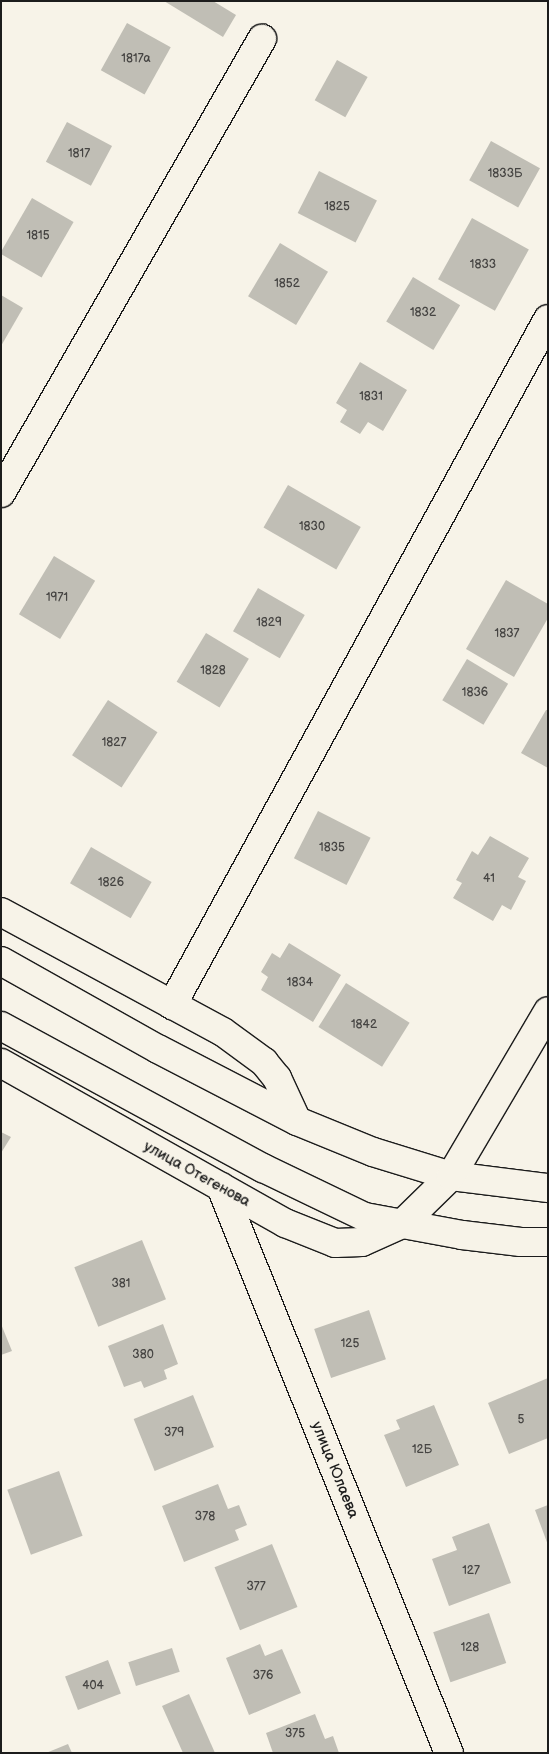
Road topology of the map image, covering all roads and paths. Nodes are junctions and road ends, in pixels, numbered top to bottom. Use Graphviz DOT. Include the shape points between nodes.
graph roads {
  1 [pos="262,39"];
  2 [pos="548,319"];
  3 [pos="1,493"];
  4 [pos="1,912"];
  5 [pos="1,961"];
  6 [pos="172,1004"];
  7 [pos="548,1011"];
  8 [pos="1,1026"];
  9 [pos="1,1063"];
  10 [pos="297,1121"];
  11 [pos="451,1176"];
  12 [pos="221,1187"];
  13 [pos="548,1188"];
  14 [pos="402,1224"];
  15 [pos="548,1242"];
  16 [pos="449,1753"];
  1 -- 3 [label="street"];
  2 -- 6 [label="street"];
  4 -- 6 [label="street"];
  5 -- 10 [label="street" via="158,1049"];
  6 -- 10 [label="street" via="223,1032 264,1062 277,1078"];
  7 -- 11 [label="street"];
  8 -- 14 [label="street" via="263,1168 365,1217"];
  9 -- 12 [label="street, улица Отегенова"];
  10 -- 11 [label="street" via="374,1152"];
  11 -- 13 [label="street"];
  11 -- 14 [label="street"];
  12 -- 14 [label="street, улица Отегенова" via="284,1223 335,1243 362,1242"];
  12 -- 16 [label="street, улица Юлаева"];
  14 -- 15 [label="street" via="462,1235"];
}
